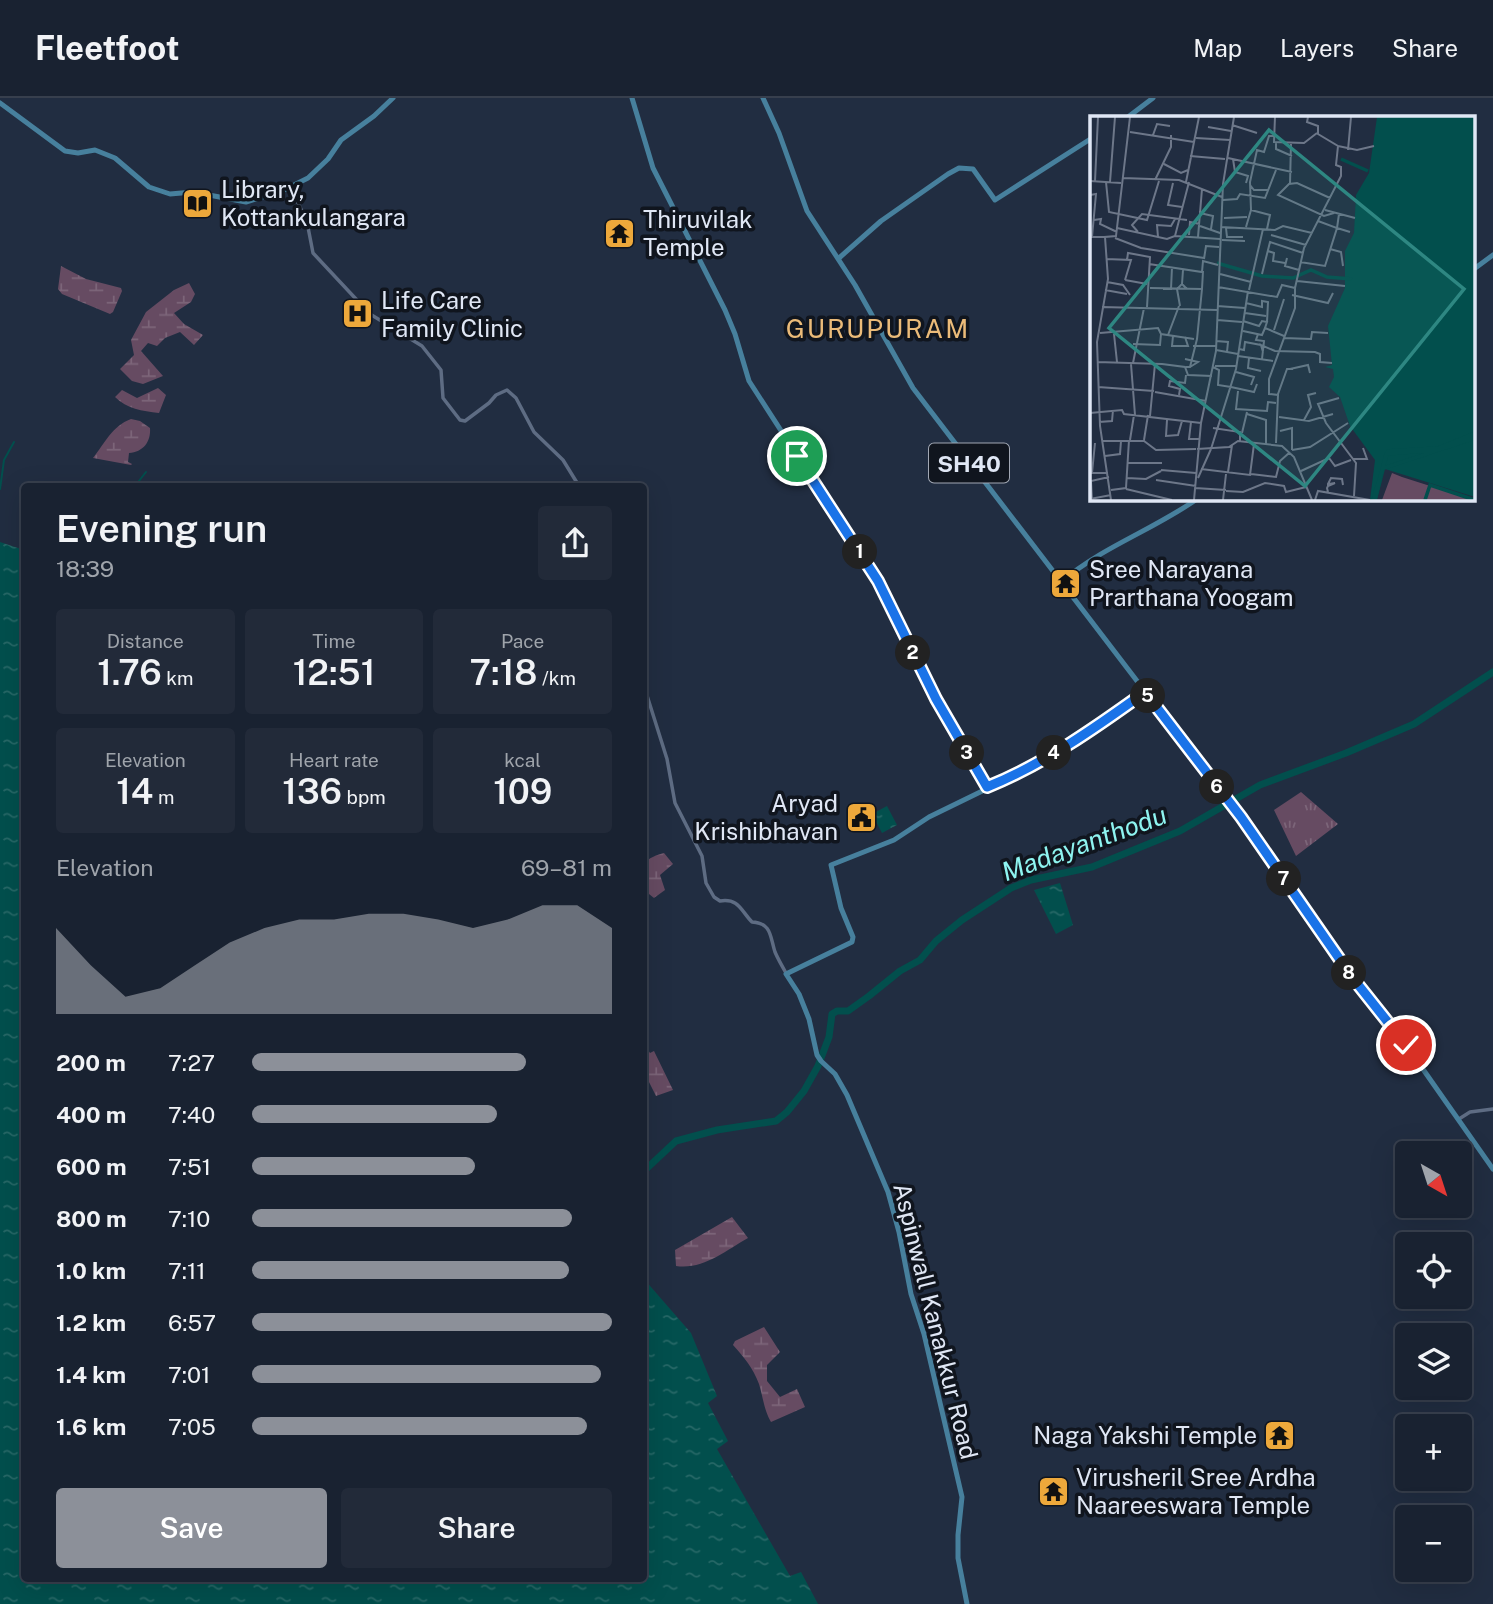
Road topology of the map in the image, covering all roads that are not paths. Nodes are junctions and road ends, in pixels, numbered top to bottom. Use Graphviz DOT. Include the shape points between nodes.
graph roads {
  1 [pos="393,98"];
  2 [pos="632,98"];
  3 [pos="763,98"];
  4 [pos="1153,98"];
  5 [pos="0,103"];
  6 [pos="1129,116"];
  7 [pos="1090,139"];
  8 [pos="291,188"];
  9 [pos="1493,255"];
  10 [pos="839,258"];
  11 [pos="1476,268"];
  12 [pos="577,483"];
  13 [pos="1196,500"];
  14 [pos="1061,582"];
  15 [pos="1145,692"];
  16 [pos="647,696"];
  17 [pos="987,787"];
  18 [pos="786,974"];
  19 [pos="1493,1109"];
  20 [pos="1458,1119"];
  21 [pos="1493,1169"];
  22 [pos="967,1604"];
  1 -- 8 [label="main road" via="341,140 316,172"];
  2 -- 17 [label="main road" via="653,168 736,334 749,381 878,581 936,699"];
  3 -- 10 [label="main road, SH40" via="807,211"];
  4 -- 6 [label="main road"];
  5 -- 8 [label="main road" via="65,150 95,150 115,158 149,187 163,192 193,192 246,202"];
  7 -- 10 [label="main road" via="995,200 973,169 948,174 881,220"];
  8 -- 12 [label="street" via="307,222 313,253 370,314 420,344 441,370 443,398 460,420 466,421 501,392 511,392 534,432 563,460"];
  9 -- 11 [label="main road"];
  10 -- 14 [label="main road, SH40" via="913,388"];
  13 -- 14 [label="main road" via="1084,563"];
  14 -- 15 [label="main road, SH40"];
  15 -- 17 [label="main road" via="1046,757"];
  15 -- 20 [label="main road, SH40" via="1241,817"];
  16 -- 18 [label="street" via="675,803 702,856 710,891 720,901 740,904 752,922 769,929"];
  17 -- 18 [label="main road" via="894,840 831,865 852,942"];
  18 -- 22 [label="main road, Aspinwall Kanakkur Road" via="799,994 817,1055 835,1074 851,1103 897,1223 962,1497 958,1558"];
  19 -- 20 [label="street"];
  20 -- 21 [label="main road, SH40"];
}
